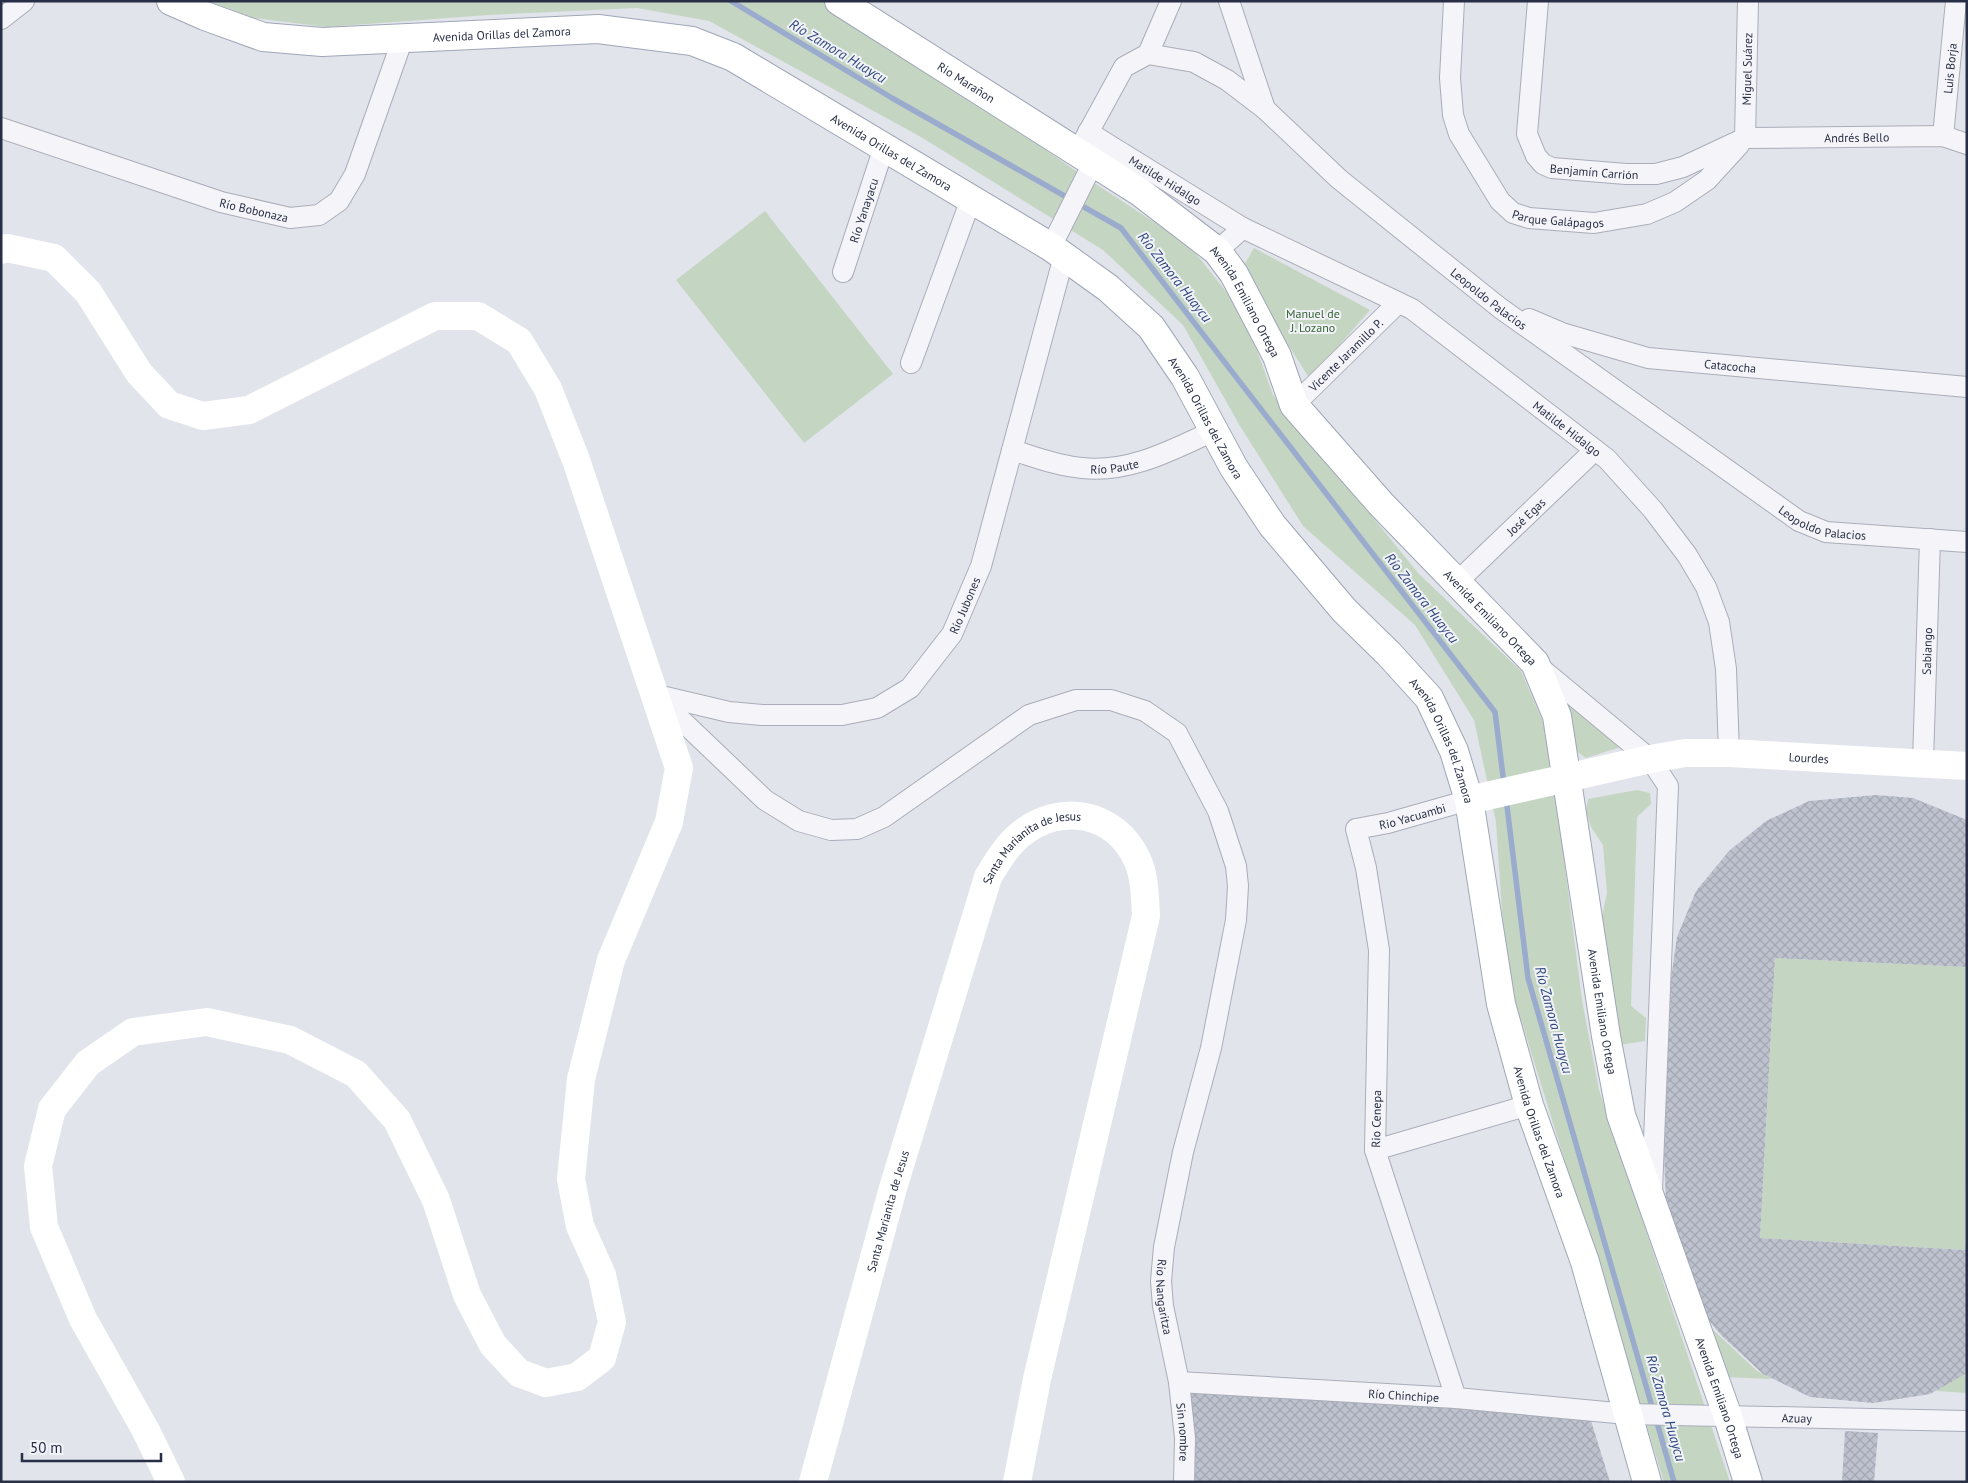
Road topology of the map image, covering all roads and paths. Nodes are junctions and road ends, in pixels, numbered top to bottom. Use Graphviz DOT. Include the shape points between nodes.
graph roads {
  1 [pos="24,1"];
  2 [pos="171,1"];
  3 [pos="839,1"];
  4 [pos="1171,1"];
  5 [pos="1229,1"];
  6 [pos="1454,1"];
  7 [pos="1538,1"];
  8 [pos="1748,1"];
  9 [pos="1956,1"];
  10 [pos="1,19"];
  11 [pos="403,38"];
  12 [pos="1148,54"];
  13 [pos="1265,109"];
  14 [pos="1,128"];
  15 [pos="1943,136"];
  16 [pos="1745,138"];
  17 [pos="1967,144"];
  18 [pos="884,147"];
  19 [pos="1086,149"];
  20 [pos="971,199"];
  21 [pos="1243,228"];
  22 [pos="1,250"];
  23 [pos="1217,251"];
  24 [pos="1058,252"];
  25 [pos="843,272"];
  26 [pos="1398,303"];
  27 [pos="1500,308"];
  28 [pos="911,362"];
  29 [pos="1967,387"];
  30 [pos="1294,405"];
  31 [pos="1213,431"];
  32 [pos="1012,450"];
  33 [pos="1595,450"];
  34 [pos="1930,539"];
  35 [pos="1967,542"];
  36 [pos="1456,582"];
  37 [pos="1535,663"];
  38 [pos="655,694"];
  39 [pos="1729,753"];
  40 [pos="1650,759"];
  41 [pos="1923,762"];
  42 [pos="1967,766"];
  43 [pos="1557,781"];
  44 [pos="1477,799"];
  45 [pos="1356,829"];
  46 [pos="1530,1105"];
  47 [pos="1375,1150"];
  48 [pos="1652,1200"];
  49 [pos="1179,1382"];
  50 [pos="1456,1398"];
  51 [pos="1637,1414"];
  52 [pos="1722,1417"];
  53 [pos="1967,1421"];
  54 [pos="171,1482"];
  55 [pos="813,1482"];
  56 [pos="1017,1482"];
  57 [pos="1184,1482"];
  58 [pos="1647,1482"];
  59 [pos="1748,1482"];
  1 -- 10 [label="street"];
  2 -- 11 [label="main road, Avenida Orillas del Zamora" via="263,36 322,42"];
  3 -- 19 [label="main road, Rio Marañon"];
  4 -- 12 [label="street"];
  5 -- 13 [label="street"];
  6 -- 16 [label="street, Parque Galápagos" via="1450,78 1453,115 1459,134 1500,201 1513,212 1529,218 1594,222 1647,214 1675,202 1707,180"];
  7 -- 16 [label="street, Benjamín Carrión" via="1527,134 1543,164 1552,168 1656,174 1683,167"];
  8 -- 16 [label="street, Miguel Suárez"];
  9 -- 15 [label="street, Luis Borja"];
  11 -- 14 [label="street, Río Bobonaza" via="354,174 339,201 319,216 290,218 222,202"];
  11 -- 18 [label="main road, Avenida Orillas del Zamora" via="598,28 692,41 733,57"];
  12 -- 13 [label="street, Leopoldo Palacios" via="1194,62 1211,69"];
  12 -- 19 [label="street" via="1124,67"];
  13 -- 27 [label="street, Leopoldo Palacios" via="1340,179"];
  15 -- 16 [label="street, Andrés Bello"];
  15 -- 17 [label="street, Andrés Bello"];
  18 -- 20 [label="main road, Avenida Orillas del Zamora"];
  18 -- 25 [label="street, Río Yanayacu"];
  19 -- 21 [label="street, Matilde Hidalgo"];
  19 -- 23 [label="main road, Avenida Emiliano Ortega"];
  19 -- 24 [label="street, Río Jubones"];
  20 -- 24 [label="main road, Avenida Orillas del Zamora"];
  20 -- 28 [label="street"];
  21 -- 23 [label="street"];
  21 -- 26 [label="street, Matilde Hidalgo"];
  22 -- 38 [label="main road" via="7,248 54,258 88,292 139,373 169,404 204,416 249,410 436,316 478,316 518,341 548,389 576,460"];
  23 -- 30 [label="main road, Avenida Emiliano Ortega" via="1234,274 1277,356"];
  24 -- 31 [label="main road, Avenida Orillas del Zamora" via="1108,288 1151,328 1185,377"];
  24 -- 32 [label="street, Río Jubones"];
  26 -- 30 [label="street, Vicente Jaramillo P."];
  26 -- 33 [label="street, Matilde Hidalgo" via="1412,309"];
  27 -- 29 [label="street, Catacocha" via="1562,332 1648,358"];
  27 -- 34 [label="street, Leopoldo Palacios" via="1799,521 1826,532"];
  30 -- 36 [label="main road, Avenida Emiliano Ortega" via="1381,504"];
  31 -- 32 [label="street, Río Paute" via="1156,457 1113,468 1083,468"];
  31 -- 44 [label="main road, Avenida Orillas del Zamora" via="1272,525 1344,610 1429,698"];
  32 -- 38 [label="street, Río Jubones" via="981,566 966,604 952,634 910,688 877,708 833,715 728,712"];
  33 -- 36 [label="street, José Egas"];
  33 -- 39 [label="street, Matilde Hidalgo" via="1653,510 1706,587 1719,622 1726,670"];
  34 -- 35 [label="street, Leopoldo Palacios"];
  34 -- 41 [label="street, Sabiango"];
  36 -- 37 [label="main road, Avenida Emiliano Ortega"];
  37 -- 40 [label="street, Avenida Emiliano Ortega"];
  37 -- 43 [label="main road, Avenida Emiliano Ortega" via="1557,716"];
  38 -- 49 [label="street, Rio Nangaritza" via="765,800 800,821 831,830 858,829 884,817 1029,715 1076,700 1112,700 1145,711 1177,733 1218,811 1236,866 1238,886 1236,920 1211,1048 1182,1152 1164,1246 1163,1306"];
  38 -- 54 [label="main road" via="679,768 669,822 611,960 581,1079 571,1179 580,1226 602,1275 612,1322 602,1358 578,1377 546,1383 519,1373 493,1345 467,1295 436,1200 396,1120 356,1074 290,1040 207,1022 133,1032 88,1063 52,1109 38,1166 44,1227 83,1319 146,1429"];
  39 -- 40 [label="main road, Lourdes" via="1685,753"];
  39 -- 41 [label="main road, Lourdes"];
  40 -- 43 [label="main road, Lourdes"];
  40 -- 48 [label="street, Avenida Emiliano Ortega" via="1668,786"];
  41 -- 42 [label="main road, Lourdes"];
  43 -- 44 [label="main road, Lourdes"];
  43 -- 48 [label="main road, Avenida Emiliano Ortega" via="1583,892 1621,1115"];
  44 -- 45 [label="street, Rio Yacuambi"];
  44 -- 46 [label="main road, Avenida Orillas del Zamora" via="1502,1004"];
  45 -- 47 [label="street, Rio Cenepa" via="1366,868 1379,950"];
  46 -- 47 [label="street"];
  46 -- 51 [label="main road, Avenida Orillas del Zamora"];
  47 -- 50 [label="street, Rio Cenepa"];
  48 -- 52 [label="main road, Avenida Emiliano Ortega"];
  49 -- 50 [label="street, Río Chinchipe"];
  49 -- 57 [label="street, Sin nombre" via="1185,1438"];
  50 -- 51 [label="street, Río Chinchipe"];
  51 -- 52 [label="street, Azuay"];
  51 -- 58 [label="main road, Avenida Orillas del Zamora"];
  52 -- 53 [label="street, Azuay"];
  52 -- 59 [label="main road, Avenida Emiliano Ortega"];
  55 -- 56 [label="main road, Santa Marianita de Jesus" via="893,1188 988,877 1020,834 1043,820 1068,814 1097,820 1118,833 1137,859 1144,887 1146,916 1037,1379"];
}
